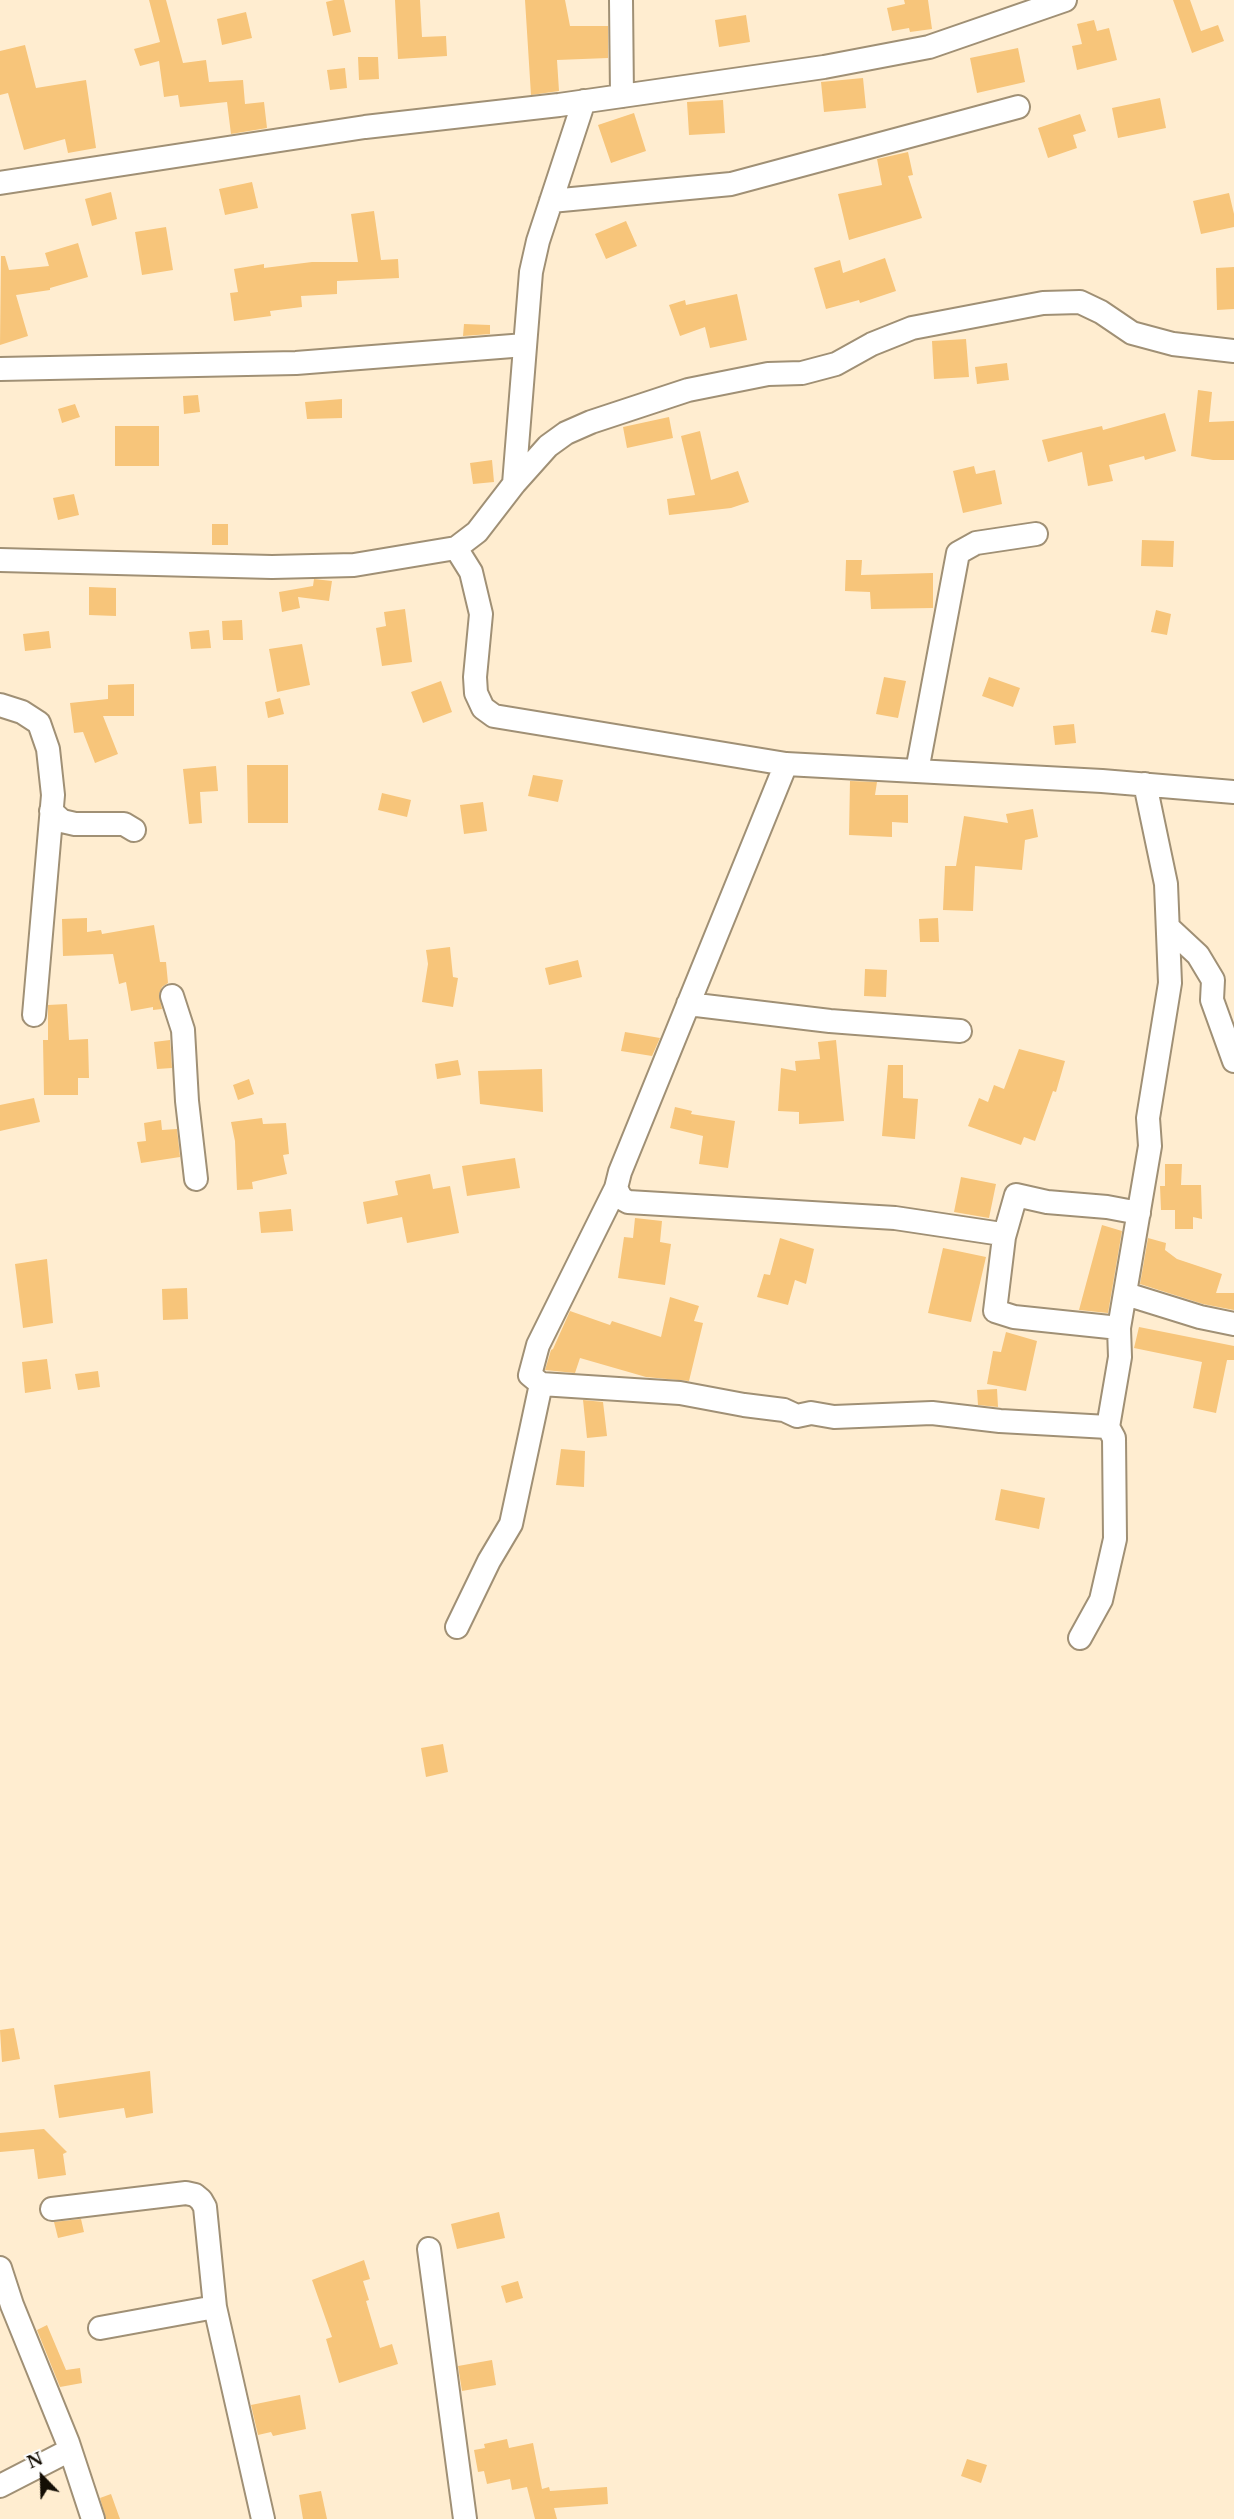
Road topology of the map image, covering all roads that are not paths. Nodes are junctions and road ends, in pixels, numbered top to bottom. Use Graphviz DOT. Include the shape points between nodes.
graph roads {
  1 [pos="621,0"];
  2 [pos="1065,0"];
  3 [pos="622,96"];
  4 [pos="584,101"];
  5 [pos="1018,107"];
  6 [pos="0,183"];
  7 [pos="551,201"];
  8 [pos="525,345"];
  9 [pos="1234,351"];
  10 [pos="0,369"];
  11 [pos="514,484"];
  12 [pos="1036,534"];
  13 [pos="456,548"];
  14 [pos="0,560"];
  15 [pos="0,705"];
  16 [pos="786,764"];
  17 [pos="917,771"];
  18 [pos="1145,784"];
  19 [pos="1234,792"];
  20 [pos="51,811"];
  21 [pos="134,830"];
  22 [pos="1169,928"];
  23 [pos="172,996"];
  24 [pos="688,1004"];
  25 [pos="34,1015"];
  26 [pos="960,1031"];
  27 [pos="1234,1061"];
  28 [pos="196,1179"];
  29 [pos="616,1188"];
  30 [pos="1139,1213"];
  31 [pos="1004,1237"];
  32 [pos="1126,1294"];
  33 [pos="1234,1324"];
  34 [pos="1119,1328"];
  35 [pos="542,1384"];
  36 [pos="1108,1427"];
  37 [pos="457,1627"];
  38 [pos="1080,1638"];
  39 [pos="52,2209"];
  40 [pos="429,2249"];
  41 [pos="0,2268"];
  42 [pos="215,2307"];
  43 [pos="100,2328"];
  44 [pos="70,2450"];
  45 [pos="0,2486"];
  46 [pos="93,2519"];
  47 [pos="263,2519"];
  48 [pos="465,2519"];
  1 -- 3 [label="street"];
  2 -- 3 [label="street" via="929,47 824,67"];
  3 -- 4 [label="street"];
  4 -- 6 [label="street" via="365,127"];
  4 -- 7 [label="street"];
  5 -- 7 [label="street" via="731,184"];
  7 -- 8 [label="street" via="531,272"];
  8 -- 10 [label="street" via="296,363"];
  8 -- 11 [label="street"];
  9 -- 11 [label="street" via="1173,344 1132,333 1080,302 1043,303 912,328 836,364 802,374 768,374 688,390 591,422 548,446"];
  11 -- 13 [label="street" via="477,532"];
  12 -- 17 [label="street" via="976,543 958,553"];
  13 -- 14 [label="street" via="354,566"];
  13 -- 16 [label="street" via="471,572 481,614 476,693 483,708 494,716"];
  15 -- 20 [label="street" via="39,723 48,749"];
  16 -- 17 [label="street"];
  16 -- 24 [label="street"];
  17 -- 18 [label="street"];
  18 -- 19 [label="street"];
  18 -- 22 [label="street" via="1166,884"];
  20 -- 21 [label="street" via="62,821 75,824 124,824"];
  20 -- 25 [label="street"];
  22 -- 27 [label="street" via="1198,955 1213,980 1212,1000"];
  22 -- 30 [label="street" via="1170,983 1150,1108 1150,1146"];
  23 -- 28 [label="street" via="183,1030"];
  24 -- 26 [label="street"];
  24 -- 29 [label="street"];
  29 -- 31 [label="street" via="628,1202 895,1218"];
  29 -- 35 [label="street" via="538,1345 530,1375"];
  30 -- 31 [label="street" via="1016,1195"];
  30 -- 32 [label="street"];
  31 -- 34 [label="street" via="995,1311 1014,1317"];
  32 -- 33 [label="street"];
  32 -- 34 [label="street"];
  34 -- 36 [label="street" via="1120,1357"];
  35 -- 36 [label="street" via="680,1393 784,1410 797,1416 932,1413"];
  35 -- 37 [label="street" via="511,1524"];
  36 -- 38 [label="street" via="1114,1438 1115,1539 1101,1599"];
  39 -- 42 [label="street" via="195,2195 205,2207"];
  40 -- 48 [label="street"];
  41 -- 44 [label="street"];
  42 -- 43 [label="street"];
  42 -- 47 [label="street"];
  44 -- 45 [label="street"];
  44 -- 46 [label="street"];
}
